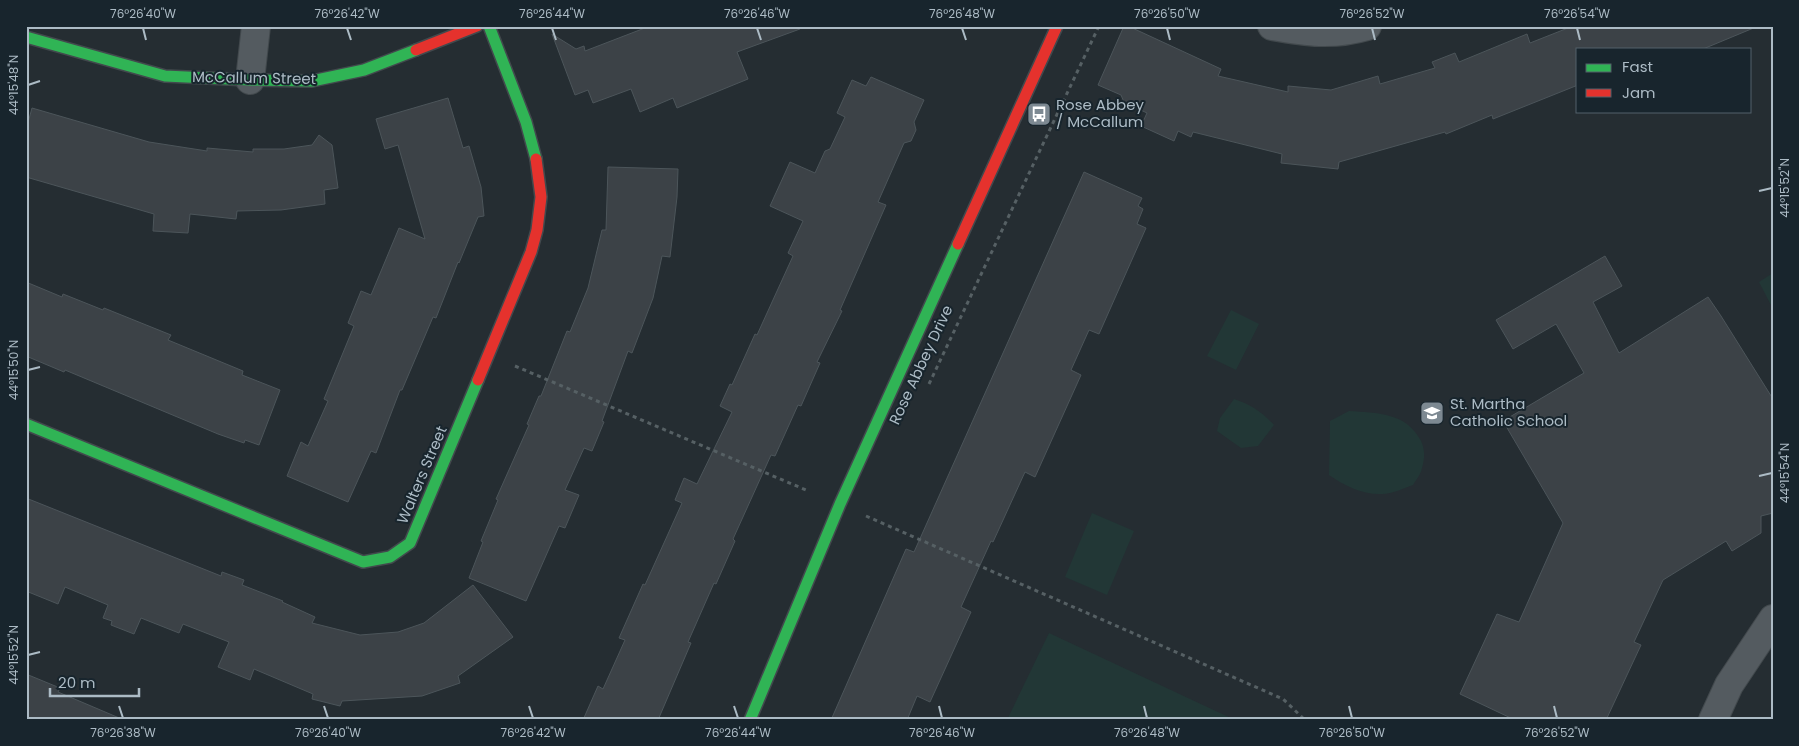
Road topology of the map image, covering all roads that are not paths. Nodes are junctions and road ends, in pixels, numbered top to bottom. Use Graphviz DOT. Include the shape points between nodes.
graph roads {
  1 [pos="256,26"];
  2 [pos="477,26"];
  3 [pos="489,26"];
  4 [pos="1057,26"];
  5 [pos="1272,26"];
  6 [pos="1367,26"];
  7 [pos="26,38"];
  8 [pos="250,80"];
  9 [pos="26,424"];
  10 [pos="1773,619"];
  11 [pos="750,720"];
  12 [pos="1713,720"];
  1 -- 8 [label="street"];
  2 -- 8 [label="street, McCallum Street" via="364,70 312,80"];
  3 -- 9 [label="street, Walters Street" via="532,136 538,166 539,222 531,252 410,542 390,557 363,562"];
  4 -- 11 [label="street, Rose Abbey Drive" via="840,504"];
  5 -- 6 [label="street" via="1310,33 1350,31"];
  7 -- 8 [label="street, McCallum Street" via="164,76"];
  10 -- 12 [label="street" via="1729,685"];
}
